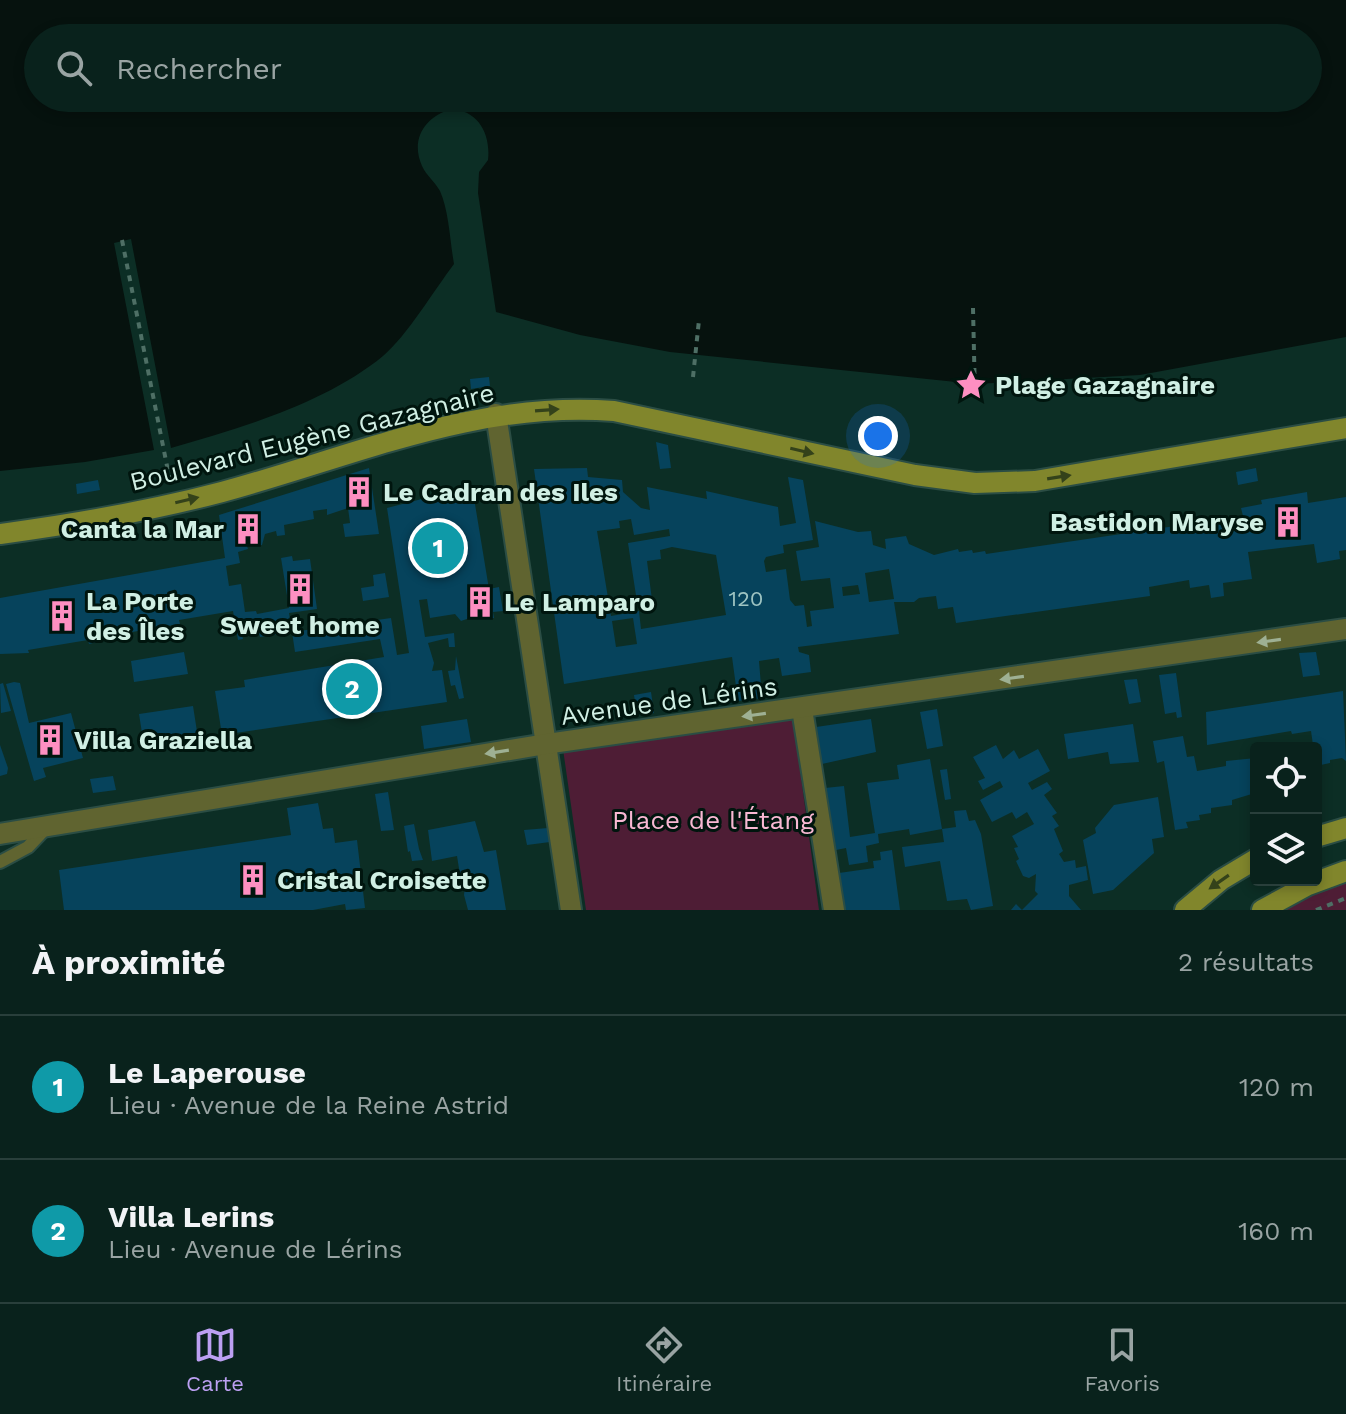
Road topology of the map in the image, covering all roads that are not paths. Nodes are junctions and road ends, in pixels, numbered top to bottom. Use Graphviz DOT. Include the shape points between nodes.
graph roads {
  1 [pos="496,414"];
  2 [pos="1346,428"];
  3 [pos="0,534"];
  4 [pos="1346,629"];
  5 [pos="802,709"];
  6 [pos="546,744"];
  7 [pos="49,825"];
  8 [pos="1346,828"];
  9 [pos="0,834"];
  10 [pos="1322,835"];
  11 [pos="0,862"];
  12 [pos="1250,863"];
  13 [pos="1346,871"];
  14 [pos="571,910"];
  15 [pos="834,910"];
  16 [pos="1185,910"];
  17 [pos="1262,910"];
  1 -- 2 [label="street, Boulevard Eugène Gazagnaire, one-way" via="614,411 975,483 1035,481"];
  3 -- 1 [label="street, Boulevard Eugène Gazagnaire, one-way" via="210,495"];
  1 -- 6 [label="street"];
  4 -- 5 [label="street, Avenue de Lérins, one-way"];
  5 -- 6 [label="street, Avenue de Lérins, one-way"];
  5 -- 15 [label="street"];
  6 -- 7 [label="street, Avenue de Lérins, one-way"];
  6 -- 14 [label="street"];
  7 -- 9 [label="street, Avenue de Lérins"];
  7 -- 11 [label="lane" via="28,847"];
  8 -- 10 [label="street"];
  12 -- 16 [label="street, one-way"];
  13 -- 17 [label="street"];
}
